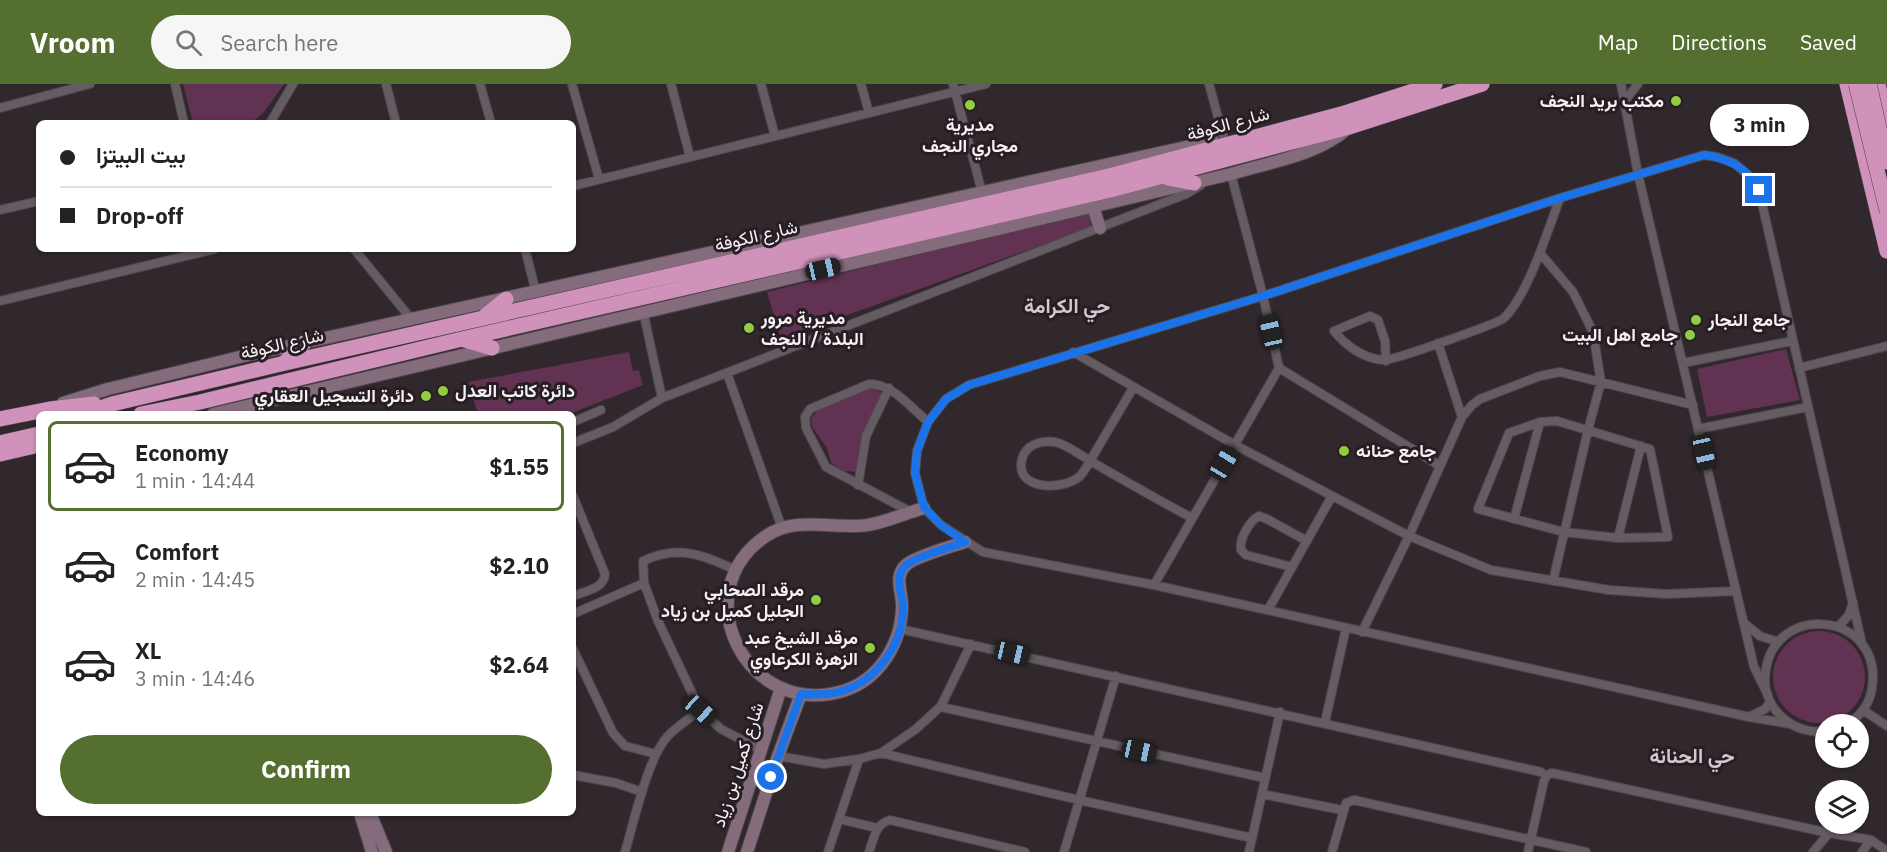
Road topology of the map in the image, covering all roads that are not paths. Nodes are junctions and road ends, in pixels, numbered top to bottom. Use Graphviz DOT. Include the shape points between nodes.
graph roads {
  1 [pos="90,84"];
  2 [pos="175,84"];
  3 [pos="293,84"];
  4 [pos="386,84"];
  5 [pos="480,84"];
  6 [pos="572,84"];
  7 [pos="671,84"];
  8 [pos="761,84"];
  9 [pos="861,84"];
  10 [pos="986,84"];
  11 [pos="1209,84"];
  12 [pos="1435,84"];
  13 [pos="1482,84"];
  14 [pos="1621,84"];
  15 [pos="1638,84"];
  16 [pos="1847,84"];
  17 [pos="1856,84"];
  18 [pos="1869,84"];
  19 [pos="1879,84"];
  20 [pos="1887,87"];
  21 [pos="954,88"];
  22 [pos="1624,102"];
  23 [pos="0,108"];
  24 [pos="869,113"];
  25 [pos="1886,117"];
  26 [pos="1855,118"];
  27 [pos="183,120"];
  28 [pos="272,120"];
  29 [pos="395,120"];
  30 [pos="490,120"];
  31 [pos="1347,120"];
  32 [pos="775,136"];
  33 [pos="1224,139"];
  34 [pos="690,157"];
  35 [pos="1887,162"];
  36 [pos="1086,169"];
  37 [pos="1231,174"];
  38 [pos="1638,174"];
  39 [pos="1109,176"];
  40 [pos="1162,177"];
  41 [pos="599,179"];
  42 [pos="1201,181"];
  43 [pos="576,185"];
  44 [pos="982,192"];
  45 [pos="1560,198"];
  46 [pos="36,202"];
  47 [pos="1093,207"];
  48 [pos="0,210"];
  49 [pos="1887,211"];
  50 [pos="882,228"];
  51 [pos="1100,228"];
  52 [pos="1887,251"];
  53 [pos="203,252"];
  54 [pos="356,252"];
  55 [pos="526,252"];
  56 [pos="1540,253"];
  57 [pos="868,259"];
  58 [pos="536,292"];
  59 [pos="1263,296"];
  60 [pos="506,299"];
  61 [pos="0,301"];
  62 [pos="643,311"];
  63 [pos="483,319"];
  64 [pos="412,320"];
  65 [pos="462,339"];
  66 [pos="1792,341"];
  67 [pos="304,343"];
  68 [pos="1438,343"];
  69 [pos="1887,346"];
  70 [pos="492,348"];
  71 [pos="1073,352"];
  72 [pos="1386,361"];
  73 [pos="285,363"];
  74 [pos="1683,363"];
  75 [pos="1280,368"];
  76 [pos="1799,368"];
  77 [pos="727,374"];
  78 [pos="1601,382"];
  79 [pos="889,388"];
  80 [pos="1133,388"];
  81 [pos="662,398"];
  82 [pos="112,404"];
  83 [pos="1693,405"];
  84 [pos="1808,407"];
  85 [pos="50,409"];
  86 [pos="601,410"];
  87 [pos="40,411"];
  88 [pos="91,411"];
  89 [pos="156,411"];
  90 [pos="227,411"];
  91 [pos="36,412"];
  92 [pos="1462,417"];
  93 [pos="0,419"];
  94 [pos="576,421"];
  95 [pos="928,422"];
  96 [pos="1540,422"];
  97 [pos="36,426"];
  98 [pos="1698,429"];
  99 [pos="1588,430"];
  100 [pos="0,433"];
  101 [pos="36,435"];
  102 [pos="576,442"];
  103 [pos="1235,445"];
  104 [pos="36,446"];
  105 [pos="1641,447"];
  106 [pos="1,452"];
  107 [pos="1090,461"];
  108 [pos="1440,466"];
  109 [pos="858,485"];
  110 [pos="1332,496"];
  111 [pos="576,502"];
  112 [pos="924,507"];
  113 [pos="911,512"];
  114 [pos="1192,518"];
  115 [pos="1514,519"];
  116 [pos="782,528"];
  117 [pos="1564,532"];
  118 [pos="1409,536"];
  119 [pos="1618,538"];
  120 [pos="1307,541"];
  121 [pos="965,542"];
  122 [pos="1292,567"];
  123 [pos="736,570"];
  124 [pos="1553,581"];
  125 [pos="644,583"];
  126 [pos="1154,585"];
  127 [pos="1736,591"];
  128 [pos="576,595"];
  129 [pos="1853,602"];
  130 [pos="1268,610"];
  131 [pos="576,613"];
  132 [pos="1744,623"];
  133 [pos="1839,627"];
  134 [pos="1346,628"];
  135 [pos="900,629"];
  136 [pos="1362,632"];
  137 [pos="1778,642"];
  138 [pos="971,644"];
  139 [pos="1862,644"];
  140 [pos="576,655"];
  141 [pos="1116,676"];
  142 [pos="781,688"];
  143 [pos="801,694"];
  144 [pos="1769,699"];
  145 [pos="941,706"];
  146 [pos="700,710"];
  147 [pos="1863,710"];
  148 [pos="1280,712"];
  149 [pos="1858,714"];
  150 [pos="1749,717"];
  151 [pos="1325,722"];
  152 [pos="1790,724"];
  153 [pos="1887,726"];
  154 [pos="1815,730"];
  155 [pos="1097,742"];
  156 [pos="760,750"];
  157 [pos="881,753"];
  158 [pos="656,754"];
  159 [pos="778,756"];
  160 [pos="859,759"];
  161 [pos="1541,772"];
  162 [pos="576,776"];
  163 [pos="1265,778"];
  164 [pos="642,792"];
  165 [pos="1262,794"];
  166 [pos="1079,800"];
  167 [pos="1342,810"];
  168 [pos="361,816"];
  169 [pos="371,816"];
  170 [pos="839,819"];
  171 [pos="878,828"];
  172 [pos="1815,830"];
  173 [pos="734,833"];
  174 [pos="1828,834"];
  175 [pos="1835,834"];
  176 [pos="1252,838"];
  177 [pos="1531,840"];
  178 [pos="1871,840"];
  179 [pos="749,846"];
  180 [pos="1887,851"];
  181 [pos="372,852"];
  182 [pos="386,852"];
  183 [pos="625,852"];
  184 [pos="728,852"];
  185 [pos="828,852"];
  186 [pos="869,852"];
  187 [pos="1026,852"];
  188 [pos="1064,852"];
  189 [pos="1249,852"];
  190 [pos="1332,852"];
  191 [pos="1528,852"];
  192 [pos="1586,852"];
  193 [pos="1813,852"];
  194 [pos="1862,852"];
  1 -- 23 [label="street"];
  2 -- 27 [label="street"];
  3 -- 28 [label="street"];
  4 -- 29 [label="street"];
  5 -- 30 [label="street"];
  6 -- 41 [label="street"];
  7 -- 34 [label="street"];
  8 -- 32 [label="street"];
  9 -- 24 [label="street"];
  10 -- 21 [label="street"];
  11 -- 33 [label="street"];
  12 -- 31 [label="highway, شارع الكوفة"];
  13 -- 31 [label="highway, شارع الكوفة"];
  14 -- 22 [label="street"];
  15 -- 22 [label="street"];
  16 -- 26 [label="highway"];
  17 -- 49 [label="highway, bridge"];
  18 -- 35 [label="highway, bridge"];
  19 -- 20 [label="highway"];
  19 -- 25 [label="highway"];
  21 -- 24 [label="street"];
  21 -- 44 [label="street"];
  22 -- 38 [label="street"];
  24 -- 32 [label="street"];
  25 -- 26 [label="highway" via="1875,102 1866,101 1856,110"];
  26 -- 52 [label="highway"];
  31 -- 33 [label="main road" via="1317,113"];
  31 -- 37 [label="main road" via="1332,140 1313,150"];
  31 -- 39 [label="highway, شارع الكوفة"];
  31 -- 40 [label="highway, شارع الكوفة"];
  32 -- 34 [label="street"];
  33 -- 36 [label="main road"];
  34 -- 41 [label="street"];
  36 -- 39 [label="highway"];
  36 -- 44 [label="main road"];
  37 -- 42 [label="main road"];
  37 -- 59 [label="street"];
  38 -- 45 [label="street"];
  38 -- 66 [label="street" via="1704,155 1734,163 1754,180"];
  38 -- 74 [label="street"];
  39 -- 50 [label="highway, شارع الكوفة"];
  40 -- 42 [label="highway"];
  40 -- 50 [label="highway, شارع الكوفة" via="1110,190"];
  41 -- 43 [label="street"];
  42 -- 47 [label="main road"];
  42 -- 51 [label="street" via="1185,194"];
  44 -- 50 [label="main road"];
  45 -- 56 [label="street"];
  45 -- 59 [label="street"];
  46 -- 48 [label="street"];
  47 -- 51 [label="main road"];
  47 -- 57 [label="main road"];
  50 -- 57 [label="highway"];
  50 -- 58 [label="main road"];
  50 -- 63 [label="highway, شارع الكوفة"];
  50 -- 65 [label="highway, شارع الكوفة"];
  51 -- 77 [label="street"];
  53 -- 61 [label="street"];
  54 -- 64 [label="street"];
  55 -- 58 [label="street"];
  56 -- 68 [label="street" via="1517,301 1503,319"];
  56 -- 78 [label="street" via="1574,292 1593,332"];
  57 -- 62 [label="main road"];
  58 -- 60 [label="main road"];
  59 -- 71 [label="street"];
  59 -- 75 [label="street"];
  60 -- 63 [label="highway"];
  60 -- 64 [label="main road"];
  62 -- 70 [label="main road"];
  62 -- 81 [label="street"];
  63 -- 73 [label="highway, شارع الكوفة"];
  64 -- 67 [label="main road"];
  65 -- 70 [label="highway"];
  65 -- 89 [label="highway, شارع الكوفة"];
  66 -- 74 [label="street"];
  66 -- 76 [label="street"];
  67 -- 73 [label="highway"];
  67 -- 85 [label="main road" via="102,391"];
  68 -- 72 [label="street"];
  68 -- 92 [label="street"];
  69 -- 76 [label="street"];
  70 -- 90 [label="main road"];
  71 -- 80 [label="street"];
  71 -- 95 [label="street" via="969,385 946,399"];
  72 -- 72 [label="street" via="1362,354 1334,331 1370,316 1378,320"];
  73 -- 82 [label="highway, شارع الكوفة"];
  74 -- 83 [label="street"];
  75 -- 103 [label="street"];
  75 -- 108 [label="street"];
  76 -- 84 [label="street"];
  77 -- 81 [label="street"];
  77 -- 116 [label="street"];
  78 -- 83 [label="street"];
  78 -- 92 [label="street" via="1567,373 1547,374 1484,396"];
  78 -- 99 [label="street"];
  79 -- 95 [label="street"];
  79 -- 109 [label="street" via="866,436"];
  79 -- 109 [label="street" via="869,384 810,409 805,417 806,428 826,467"];
  80 -- 103 [label="street"];
  80 -- 107 [label="street"];
  81 -- 102 [label="street" via="613,427"];
  82 -- 85 [label="highway"];
  82 -- 88 [label="highway, شارع الكوفة"];
  83 -- 98 [label="street"];
  84 -- 98 [label="street"];
  84 -- 129 [label="street"];
  85 -- 87 [label="highway"];
  86 -- 94 [label="street"];
  91 -- 93 [label="highway"];
  92 -- 108 [label="street"];
  95 -- 112 [label="street" via="917,451 915,473"];
  96 -- 99 [label="street" via="1557,421"];
  96 -- 115 [label="street"];
  96 -- 115 [label="street" via="1509,433 1478,509"];
  97 -- 100 [label="highway"];
  98 -- 127 [label="street"];
  99 -- 105 [label="street"];
  99 -- 117 [label="street"];
  101 -- 106 [label="highway"];
  103 -- 110 [label="street"];
  103 -- 114 [label="street"];
  104 -- 106 [label="highway"];
  105 -- 119 [label="street"];
  105 -- 119 [label="street" via="1650,449 1668,537"];
  107 -- 107 [label="street" via="1048,441 1030,447 1021,465 1033,483 1053,486 1075,480"];
  107 -- 114 [label="street"];
  108 -- 118 [label="street"];
  109 -- 113 [label="street"];
  110 -- 118 [label="street"];
  110 -- 120 [label="street"];
  111 -- 128 [label="street" via="605,574 599,586"];
  112 -- 113 [label="main road"];
  112 -- 121 [label="street"];
  113 -- 116 [label="main road" via="870,524"];
  114 -- 126 [label="street"];
  115 -- 117 [label="street"];
  116 -- 123 [label="main road" via="749,551"];
  117 -- 119 [label="street"];
  117 -- 124 [label="street"];
  118 -- 124 [label="street" via="1491,570"];
  118 -- 136 [label="street"];
  120 -- 122 [label="street"];
  120 -- 122 [label="street" via="1259,516 1253,519 1240,544 1241,550 1246,555"];
  121 -- 126 [label="street" via="983,552"];
  121 -- 135 [label="main road" via="907,564 900,572"];
  122 -- 130 [label="street"];
  123 -- 125 [label="street" via="701,554 660,553 643,561"];
  123 -- 142 [label="main road" via="729,593 733,639 745,660"];
  124 -- 127 [label="street" via="1667,594"];
  125 -- 131 [label="street"];
  125 -- 146 [label="street"];
  126 -- 130 [label="street"];
  127 -- 132 [label="street"];
  129 -- 133 [label="street"];
  129 -- 139 [label="street"];
  130 -- 134 [label="street"];
  132 -- 137 [label="street" via="1760,636"];
  132 -- 144 [label="street" via="1754,667"];
  133 -- 137 [label="street" via="1812,624 1794,630"];
  133 -- 139 [label="street"];
  134 -- 136 [label="street"];
  134 -- 151 [label="street"];
  135 -- 138 [label="street"];
  135 -- 143 [label="main road" via="880,667 864,681 823,695"];
  136 -- 150 [label="street"];
  137 -- 144 [label="street" via="1766,667"];
  138 -- 141 [label="street"];
  138 -- 145 [label="street"];
  139 -- 147 [label="street" via="1874,677"];
  140 -- 158 [label="street" via="613,733 625,746"];
  141 -- 148 [label="street"];
  141 -- 155 [label="street"];
  142 -- 143 [label="main road"];
  142 -- 156 [label="main road, شارع كميل بن زياد"];
  143 -- 159 [label="main road, شارع كميل بن زياد"];
  144 -- 150 [label="street" via="1765,709"];
  144 -- 152 [label="street"];
  145 -- 155 [label="street"];
  145 -- 157 [label="street"];
  146 -- 156 [label="street" via="722,729"];
  146 -- 158 [label="street" via="667,737"];
  147 -- 149 [label="street"];
  147 -- 153 [label="street"];
  148 -- 151 [label="street"];
  148 -- 163 [label="street"];
  150 -- 152 [label="street"];
  151 -- 161 [label="street"];
  152 -- 154 [label="street"];
  155 -- 163 [label="street"];
  155 -- 166 [label="street"];
  156 -- 173 [label="main road, شارع كميل بن زياد"];
  157 -- 160 [label="street"];
  157 -- 166 [label="street"];
  158 -- 164 [label="street"];
  159 -- 160 [label="street" via="824,764"];
  159 -- 179 [label="main road, شارع كميل بن زياد"];
  160 -- 170 [label="street"];
  162 -- 164 [label="street"];
  163 -- 165 [label="street"];
  164 -- 183 [label="street"];
  165 -- 167 [label="street"];
  165 -- 176 [label="street"];
  166 -- 176 [label="street"];
  166 -- 188 [label="street"];
  167 -- 177 [label="street" via="1354,800"];
  167 -- 190 [label="street"];
  168 -- 181 [label="main road"];
  169 -- 182 [label="main road"];
  170 -- 171 [label="street"];
  170 -- 185 [label="street"];
  171 -- 186 [label="street"];
  171 -- 187 [label="street" via="890,820"];
  172 -- 177 [label="street" via="1552,773 1544,781"];
  173 -- 179 [label="main road" via="738,843"];
  173 -- 184 [label="main road, شارع كميل بن زياد"];
  174 -- 193 [label="street"];
  175 -- 178 [label="street"];
  176 -- 189 [label="street"];
  177 -- 191 [label="street"];
  177 -- 192 [label="street"];
  178 -- 180 [label="street"];
  178 -- 194 [label="street"];
}
